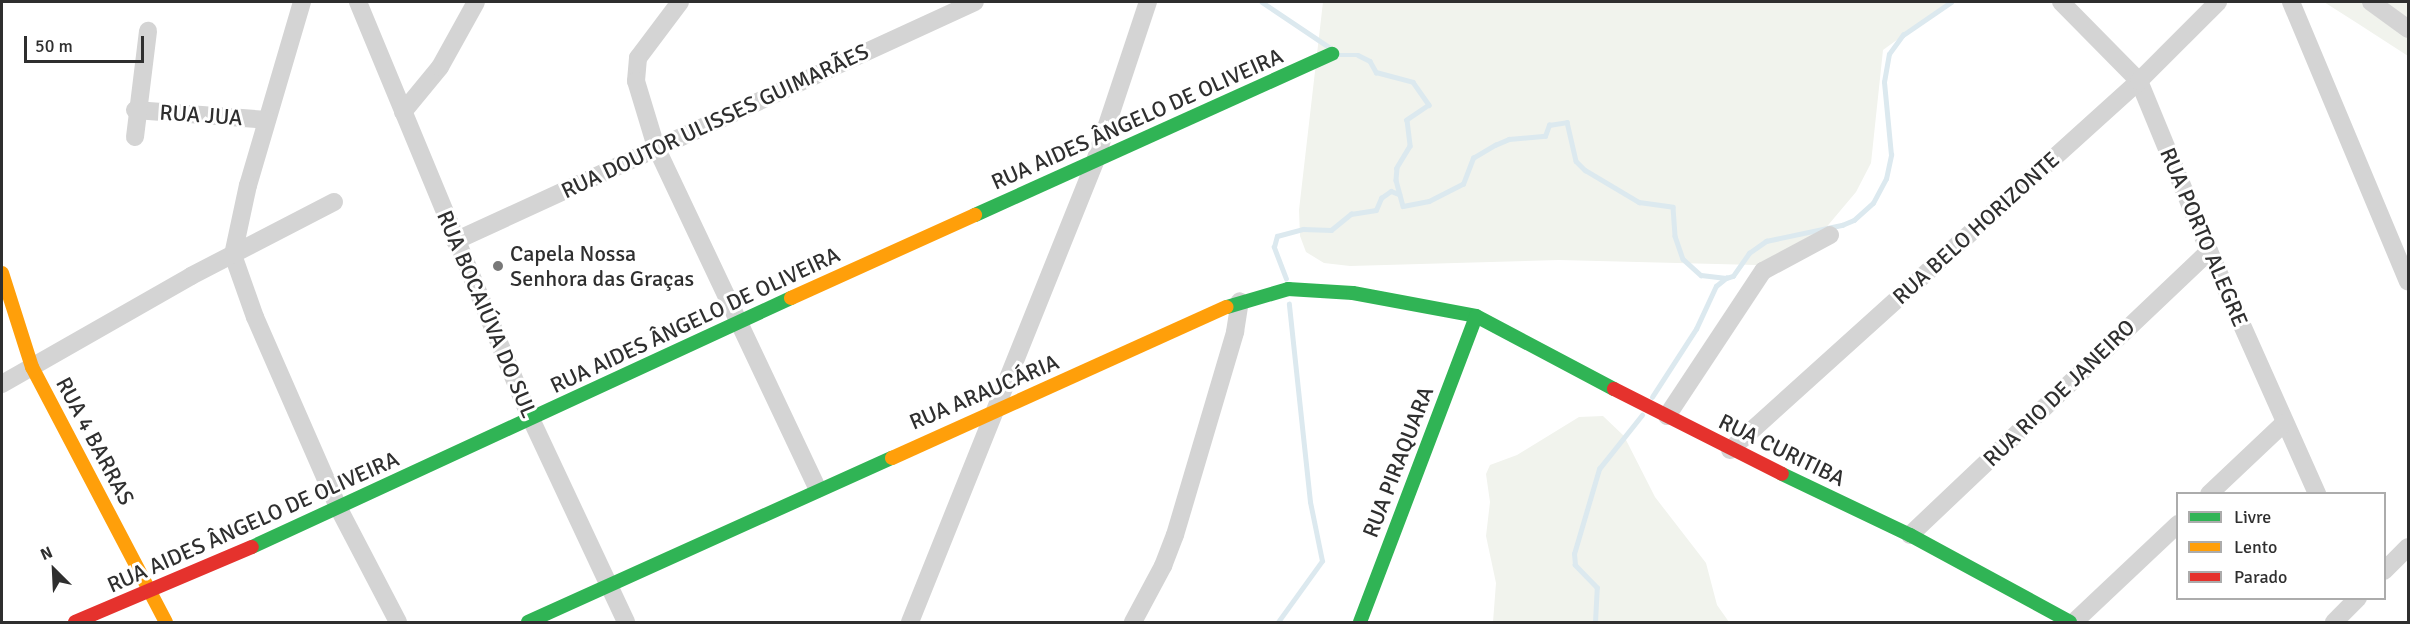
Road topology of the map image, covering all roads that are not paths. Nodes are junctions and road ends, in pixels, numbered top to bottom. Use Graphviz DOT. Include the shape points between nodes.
graph roads {
  1 [pos="302,2"];
  2 [pos="358,2"];
  3 [pos="476,2"];
  4 [pos="680,2"];
  5 [pos="975,2"];
  6 [pos="1148,2"];
  7 [pos="2061,2"];
  8 [pos="2218,2"];
  9 [pos="2291,2"];
  10 [pos="2371,2"];
  11 [pos="2409,29"];
  12 [pos="148,31"];
  13 [pos="1332,54"];
  14 [pos="2139,81"];
  15 [pos="135,110"];
  16 [pos="402,112"];
  17 [pos="267,120"];
  18 [pos="135,137"];
  19 [pos="656,147"];
  20 [pos="1095,161"];
  21 [pos="334,202"];
  22 [pos="1830,235"];
  23 [pos="455,241"];
  24 [pos="2209,251"];
  25 [pos="233,255"];
  26 [pos="2,273"];
  27 [pos="2409,282"];
  28 [pos="1240,301"];
  29 [pos="1476,316"];
  30 [pos="739,321"];
  31 [pos="32,367"];
  32 [pos="2,384"];
  33 [pos="996,408"];
  34 [pos="1666,416"];
  35 [pos="531,419"];
  36 [pos="2284,423"];
  37 [pos="1730,450"];
  38 [pos="818,489"];
  39 [pos="2211,492"];
  40 [pos="2316,492"];
  41 [pos="339,509"];
  42 [pos="2176,526"];
  43 [pos="1910,535"];
  44 [pos="2409,547"];
  45 [pos="2386,570"];
  46 [pos="610,583"];
  47 [pos="151,590"];
  48 [pos="2354,600"];
  49 [pos="75,622"];
  50 [pos="166,622"];
  51 [pos="398,622"];
  52 [pos="528,622"];
  53 [pos="626,622"];
  54 [pos="910,622"];
  55 [pos="1133,622"];
  56 [pos="1360,622"];
  57 [pos="2072,622"];
  58 [pos="2334,622"];
  1 -- 17 [label="street"];
  2 -- 16 [label="street, RUA BOCAIÚVA DO SUL"];
  3 -- 16 [label="street" via="440,67"];
  4 -- 19 [label="street" via="638,58 636,81"];
  5 -- 19 [label="street, RUA DOUTOR ULISSES GUIMARÃES"];
  6 -- 20 [label="street"];
  7 -- 14 [label="street, RUA PORTO ALEGRE"];
  8 -- 14 [label="street, RUA BELO HORIZONTE"];
  9 -- 27 [label="street"];
  10 -- 11 [label="street"];
  12 -- 15 [label="street"];
  13 -- 20 [label="street, RUA AIDES ÂNGELO DE OLIVEIRA"];
  14 -- 24 [label="street, RUA PORTO ALEGRE"];
  14 -- 37 [label="street, RUA BELO HORIZONTE"];
  15 -- 17 [label="street, RUA JUA"];
  15 -- 18 [label="street"];
  16 -- 23 [label="street, RUA BOCAIÚVA DO SUL"];
  17 -- 25 [label="street"];
  19 -- 23 [label="street, RUA DOUTOR ULISSES GUIMARÃES"];
  19 -- 30 [label="street"];
  20 -- 30 [label="street, RUA AIDES ÂNGELO DE OLIVEIRA"];
  20 -- 33 [label="street"];
  21 -- 25 [label="street"];
  22 -- 34 [label="street" via="1763,271"];
  23 -- 35 [label="street, RUA BOCAIÚVA DO SUL"];
  24 -- 36 [label="street, RUA PORTO ALEGRE"];
  24 -- 43 [label="street, RUA RIO DE JANEIRO"];
  25 -- 31 [label="street"];
  25 -- 41 [label="street" via="255,317"];
  26 -- 31 [label="street, RUA 4 BARRAS"];
  28 -- 29 [label="street, RUA ARAUCÁRIA" via="1274,290 1353,293"];
  28 -- 33 [label="street, RUA ARAUCÁRIA"];
  28 -- 55 [label="street" via="1175,535"];
  29 -- 34 [label="street, RUA CURITIBA"];
  29 -- 56 [label="street, RUA PIRAQUARA"];
  30 -- 35 [label="street, RUA AIDES ÂNGELO DE OLIVEIRA"];
  30 -- 38 [label="street"];
  31 -- 32 [label="street"];
  31 -- 47 [label="street, RUA 4 BARRAS"];
  33 -- 38 [label="street, RUA ARAUCÁRIA"];
  33 -- 54 [label="street"];
  34 -- 37 [label="street, RUA CURITIBA"];
  35 -- 41 [label="street, RUA AIDES ÂNGELO DE OLIVEIRA"];
  35 -- 46 [label="street, RUA BOCAIÚVA DO SUL"];
  36 -- 39 [label="street"];
  36 -- 40 [label="street, RUA PORTO ALEGRE"];
  37 -- 43 [label="street, RUA CURITIBA"];
  38 -- 46 [label="street, RUA ARAUCÁRIA"];
  41 -- 47 [label="street, RUA AIDES ÂNGELO DE OLIVEIRA"];
  41 -- 51 [label="street"];
  42 -- 57 [label="street"];
  43 -- 57 [label="street, RUA CURITIBA"];
  44 -- 45 [label="street"];
  46 -- 52 [label="street, RUA ARAUCÁRIA"];
  46 -- 53 [label="street, RUA BOCAIÚVA DO SUL"];
  47 -- 49 [label="street, RUA AIDES ÂNGELO DE OLIVEIRA"];
  47 -- 50 [label="street, RUA 4 BARRAS"];
  48 -- 58 [label="street"];
}
